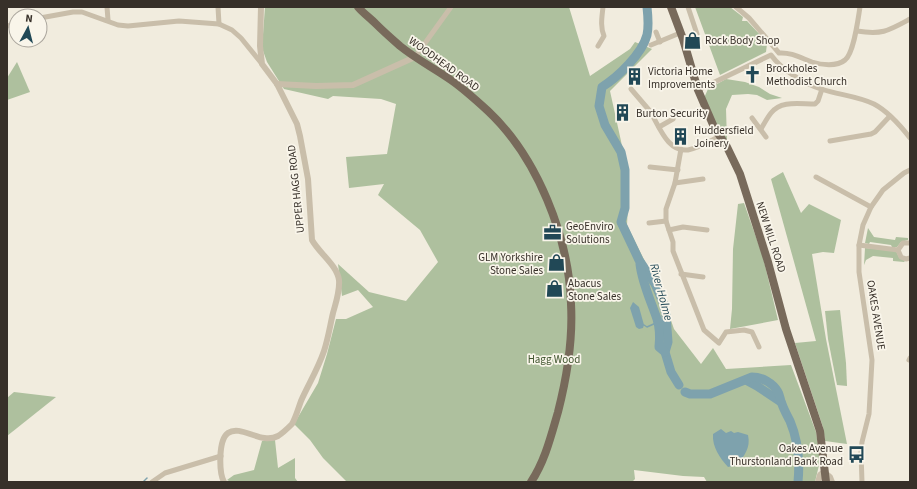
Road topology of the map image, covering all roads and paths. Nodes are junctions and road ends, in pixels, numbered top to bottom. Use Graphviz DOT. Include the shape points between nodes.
graph roads {
  1 [pos="107,7"];
  2 [pos="218,7"];
  3 [pos="262,7"];
  4 [pos="358,7"];
  5 [pos="451,7"];
  6 [pos="604,7"];
  7 [pos="671,7"];
  8 [pos="688,7"];
  9 [pos="736,7"];
  10 [pos="860,7"];
  11 [pos="48,16"];
  12 [pos="910,19"];
  13 [pos="108,20"];
  14 [pos="219,24"];
  15 [pos="856,31"];
  16 [pos="656,32"];
  17 [pos="680,33"];
  18 [pos="697,34"];
  19 [pos="660,42"];
  20 [pos="651,45"];
  21 [pos="598,46"];
  22 [pos="779,53"];
  23 [pos="771,55"];
  24 [pos="415,57"];
  25 [pos="262,64"];
  26 [pos="277,84"];
  27 [pos="631,88"];
  28 [pos="822,89"];
  29 [pos="698,90"];
  30 [pos="890,116"];
  31 [pos="752,118"];
  32 [pos="673,119"];
  33 [pos="659,127"];
  34 [pos="760,129"];
  35 [pos="720,136"];
  36 [pos="766,137"];
  37 [pos="910,138"];
  38 [pos="830,141"];
  39 [pos="681,149"];
  40 [pos="650,167"];
  41 [pos="678,170"];
  42 [pos="910,170"];
  43 [pos="816,177"];
  44 [pos="703,178"];
  45 [pos="675,183"];
  46 [pos="871,207"];
  47 [pos="666,221"];
  48 [pos="649,223"];
  49 [pos="669,230"];
  50 [pos="707,230"];
  51 [pos="910,243"];
  52 [pos="859,245"];
  53 [pos="898,250"];
  54 [pos="910,258"];
  55 [pos="681,274"];
  56 [pos="703,277"];
  57 [pos="759,347"];
  58 [pos="221,456"];
  59 [pos="824,472"];
  60 [pos="152,482"];
  61 [pos="224,482"];
  62 [pos="531,482"];
  63 [pos="818,482"];
  64 [pos="826,482"];
  65 [pos="832,482"];
  66 [pos="862,482"];
  1 -- 13 [label="street"];
  2 -- 14 [label="street"];
  3 -- 25 [label="street"];
  4 -- 24 [label="main road, WOODHEAD ROAD"];
  5 -- 24 [label="street"];
  6 -- 21 [label="street" via="601,24 606,36"];
  7 -- 17 [label="main road, NEW MILL ROAD"];
  8 -- 18 [label="street"];
  9 -- 22 [label="street"];
  10 -- 15 [label="street"];
  11 -- 13 [label="street" via="82,12"];
  12 -- 15 [label="street" via="882,33"];
  13 -- 14 [label="street" via="128,26 179,21"];
  14 -- 25 [label="street" via="241,38"];
  15 -- 22 [label="street" via="847,58 839,63 821,64 788,53"];
  16 -- 19 [label="street"];
  17 -- 19 [label="street"];
  17 -- 29 [label="main road, NEW MILL ROAD"];
  19 -- 20 [label="street"];
  22 -- 23 [label="street"];
  23 -- 28 [label="street" via="789,72"];
  23 -- 29 [label="street"];
  24 -- 26 [label="street" via="353,85"];
  24 -- 62 [label="main road, WOODHEAD ROAD" via="452,80 489,112 514,142 544,191 565,255 571,304 564,389 549,446"];
  25 -- 26 [label="street, UPPER HAGG ROAD"];
  26 -- 58 [label="street, UPPER HAGG ROAD" via="297,124 302,141 308,179 312,240 333,267 339,291 324,351 291,425 280,435 265,439 233,431 223,438"];
  27 -- 33 [label="street"];
  28 -- 30 [label="street" via="864,100 876,105"];
  28 -- 34 [label="street" via="815,104 778,106"];
  29 -- 35 [label="main road, NEW MILL ROAD"];
  30 -- 37 [label="street"];
  30 -- 38 [label="street" via="871,134"];
  31 -- 34 [label="street"];
  32 -- 33 [label="street"];
  33 -- 39 [label="street" via="667,141"];
  34 -- 36 [label="street"];
  35 -- 39 [label="street" via="694,148"];
  35 -- 59 [label="main road, NEW MILL ROAD" via="740,174 768,262 786,329 820,431"];
  39 -- 41 [label="street"];
  40 -- 41 [label="street"];
  41 -- 45 [label="street"];
  42 -- 46 [label="street, OAKES AVENUE" via="883,190"];
  43 -- 46 [label="street"];
  44 -- 45 [label="street"];
  45 -- 47 [label="street" via="666,209"];
  46 -- 52 [label="street, OAKES AVENUE"];
  47 -- 48 [label="street"];
  47 -- 49 [label="street"];
  49 -- 50 [label="street" via="684,227"];
  49 -- 55 [label="street"];
  51 -- 53 [label="street" via="903,243"];
  52 -- 53 [label="street"];
  52 -- 66 [label="street, OAKES AVENUE" via="859,272 872,360 869,414 861,454"];
  53 -- 54 [label="street" via="901,257"];
  55 -- 56 [label="street"];
  55 -- 57 [label="street" via="704,330 718,343 726,332 752,332"];
  58 -- 60 [label="street" via="165,473"];
  58 -- 61 [label="street"];
  59 -- 63 [label="street"];
  59 -- 64 [label="main road, NEW MILL ROAD"];
  59 -- 65 [label="street"];
}
